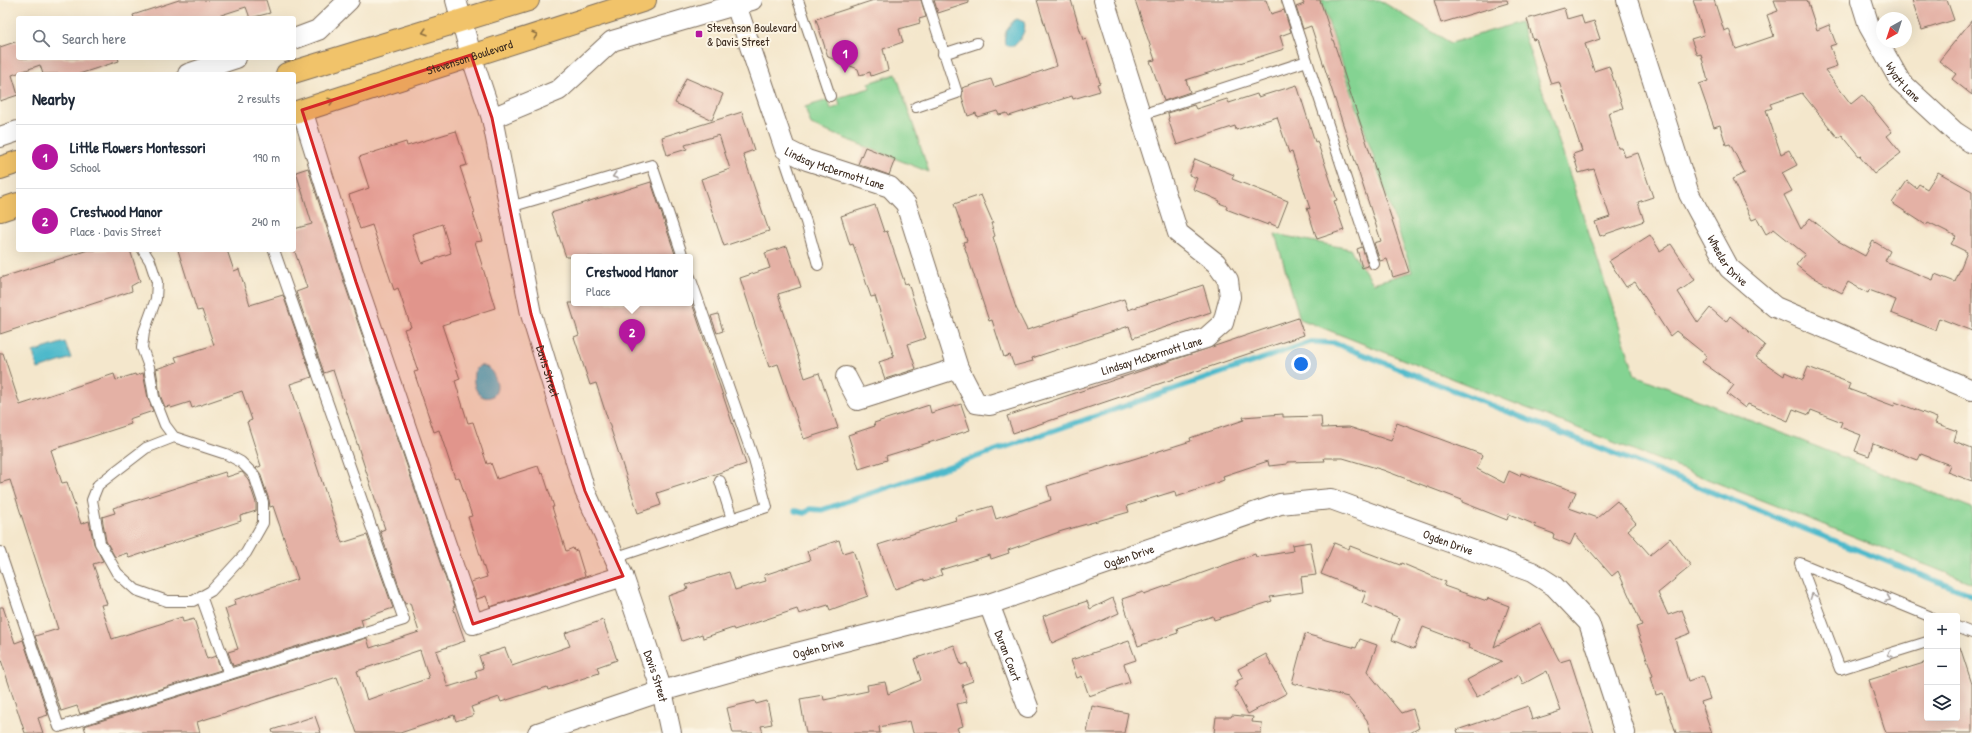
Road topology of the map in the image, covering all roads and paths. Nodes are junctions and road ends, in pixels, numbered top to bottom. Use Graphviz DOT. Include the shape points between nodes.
graph roads {
  1 [pos="349,0"];
  2 [pos="456,0"];
  3 [pos="528,0"];
  4 [pos="645,0"];
  5 [pos="798,0"];
  6 [pos="927,0"];
  7 [pos="1104,0"];
  8 [pos="1287,0"];
  9 [pos="1627,0"];
  10 [pos="1861,0"];
  11 [pos="744,3"];
  12 [pos="463,20"];
  13 [pos="296,38"];
  14 [pos="977,43"];
  15 [pos="943,54"];
  16 [pos="471,55"];
  17 [pos="230,60"];
  18 [pos="1307,61"];
  19 [pos="194,72"];
  20 [pos="294,72"];
  21 [pos="830,96"];
  22 [pos="916,107"];
  23 [pos="298,111"];
  24 [pos="1141,115"];
  25 [pos="492,118"];
  26 [pos="16,131"];
  27 [pos="0,136"];
  28 [pos="1972,143"];
  29 [pos="785,150"];
  30 [pos="16,163"];
  31 [pos="0,168"];
  32 [pos="16,205"];
  33 [pos="510,207"];
  34 [pos="0,210"];
  35 [pos="144,252"];
  36 [pos="275,252"];
  37 [pos="682,254"];
  38 [pos="1374,264"];
  39 [pos="818,265"];
  40 [pos="693,287"];
  41 [pos="958,368"];
  42 [pos="846,377"];
  43 [pos="1972,390"];
  44 [pos="174,437"];
  45 [pos="720,481"];
  46 [pos="732,519"];
  47 [pos="0,552"];
  48 [pos="614,558"];
  49 [pos="623,576"];
  50 [pos="202,596"];
  51 [pos="989,604"];
  52 [pos="1924,614"];
  53 [pos="1924,643"];
  54 [pos="229,674"];
  55 [pos="662,691"];
  56 [pos="1028,707"];
  57 [pos="538,733"];
  58 [pos="671,733"];
  59 [pos="1625,733"];
  1 -- 13 [label="street" via="318,30"];
  2 -- 12 [label="street, Davis Street"];
  3 -- 12 [label="main road"];
  16 -- 4 [label="main road, Stevenson Boulevard, one-way"];
  5 -- 21 [label="lane"];
  6 -- 15 [label="lane"];
  7 -- 24 [label="street, Lindsay McDermott Lane"];
  8 -- 18 [label="lane"];
  9 -- 43 [label="street, Wheeler Drive" via="1689,194 1729,268 1775,307"];
  10 -- 28 [label="street, Wyatt Lane" via="1869,26 1900,81 1955,132"];
  11 -- 25 [label="street" via="612,41 559,90"];
  11 -- 29 [label="street, Lindsay McDermott Lane"];
  12 -- 16 [label="street, Davis Street"];
  12 -- 20 [label="main road, one-way"];
  14 -- 15 [label="lane"];
  15 -- 22 [label="lane" via="957,93"];
  23 -- 16 [label="main road, Stevenson Boulevard, one-way"];
  16 -- 25 [label="street, Davis Street"];
  17 -- 19 [label="street"];
  18 -- 24 [label="lane"];
  18 -- 38 [label="lane"];
  23 -- 49 [label="street" via="473,624"];
  24 -- 41 [label="street, Lindsay McDermott Lane" via="1178,233 1216,263 1228,280 1230,297 1223,323 1206,338 990,405 976,403"];
  25 -- 33 [label="street, Davis Street"];
  26 -- 27 [label="street"];
  29 -- 39 [label="lane" via="786,163"];
  29 -- 41 [label="street, Lindsay McDermott Lane" via="890,187 906,204"];
  30 -- 31 [label="main road"];
  32 -- 34 [label="main road"];
  37 -- 33 [label="lane, one-way" via="652,165"];
  33 -- 48 [label="street, Davis Street" via="533,321 585,491"];
  35 -- 44 [label="lane" via="157,282 156,299 144,332 142,348 149,367 154,397 165,425"];
  36 -- 54 [label="lane" via="404,620"];
  40 -- 46 [label="lane" via="754,460 767,507"];
  41 -- 42 [label="street" via="858,400"];
  44 -- 50 [label="lane" via="226,454 241,462 254,475 263,502 263,523 246,553 223,580"];
  44 -- 50 [label="lane" via="146,448 116,471 98,485 92,500 100,543 117,573 136,590 167,601 193,601"];
  45 -- 46 [label="lane"];
  46 -- 48 [label="lane"];
  47 -- 54 [label="lane" via="58,727"];
  48 -- 49 [label="street, Davis Street"];
  49 -- 55 [label="street, Davis Street"];
  50 -- 54 [label="lane"];
  51 -- 55 [label="street, Ogden Drive" via="770,660"];
  51 -- 56 [label="street, Duran Court"];
  51 -- 59 [label="street, Ogden Drive" via="1280,504 1331,499 1532,572 1554,586 1589,623"];
  53 -- 52 [label="lane, one-way" via="1840,669 1800,563"];
  55 -- 57 [label="street, Ogden Drive"];
  55 -- 58 [label="street, Davis Street"];
}
